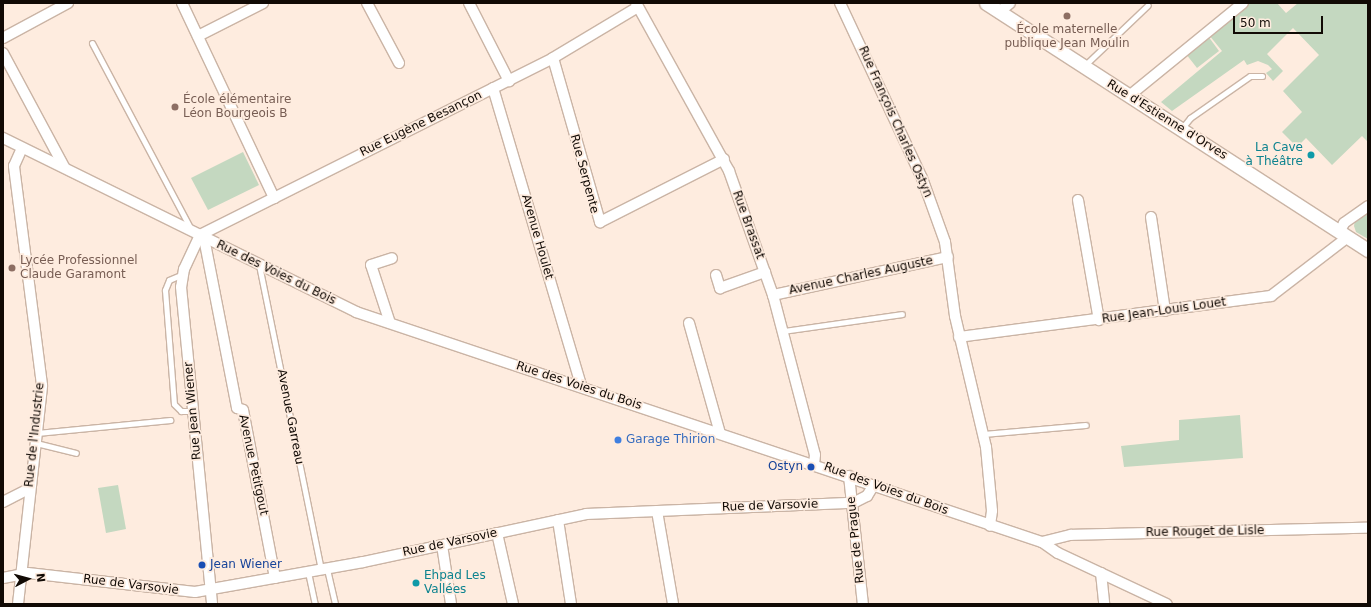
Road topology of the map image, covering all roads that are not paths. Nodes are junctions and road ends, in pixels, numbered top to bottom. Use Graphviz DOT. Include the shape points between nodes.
graph roads {
  1 [pos="68,3"];
  2 [pos="182,3"];
  3 [pos="263,3"];
  4 [pos="367,3"];
  5 [pos="469,3"];
  6 [pos="840,3"];
  7 [pos="986,3"];
  8 [pos="1010,3"];
  9 [pos="1243,3"];
  10 [pos="1148,4"];
  11 [pos="637,5"];
  12 [pos="999,12"];
  13 [pos="198,36"];
  14 [pos="3,38"];
  15 [pos="92,43"];
  16 [pos="3,53"];
  17 [pos="553,58"];
  18 [pos="399,63"];
  19 [pos="1083,67"];
  20 [pos="1262,76"];
  21 [pos="509,81"];
  22 [pos="493,88"];
  23 [pos="1129,96"];
  24 [pos="1181,129"];
  25 [pos="3,138"];
  26 [pos="22,148"];
  27 [pos="724,159"];
  28 [pos="64,167"];
  29 [pos="274,198"];
  30 [pos="1078,200"];
  31 [pos="1368,206"];
  32 [pos="1151,217"];
  33 [pos="1344,234"];
  34 [pos="199,235"];
  35 [pos="1368,250"];
  36 [pos="948,257"];
  37 [pos="392,258"];
  38 [pos="259,265"];
  39 [pos="765,272"];
  40 [pos="183,274"];
  41 [pos="716,275"];
  42 [pos="773,295"];
  43 [pos="1165,311"];
  44 [pos="902,314"];
  45 [pos="1099,320"];
  46 [pos="390,323"];
  47 [pos="689,323"];
  48 [pos="783,331"];
  49 [pos="959,337"];
  50 [pos="581,386"];
  51 [pos="192,411"];
  52 [pos="170,420"];
  53 [pos="1086,425"];
  54 [pos="720,433"];
  55 [pos="984,434"];
  56 [pos="36,438"];
  57 [pos="76,453"];
  58 [pos="814,464"];
  59 [pos="849,476"];
  60 [pos="874,485"];
  61 [pos="30,488"];
  62 [pos="3,502"];
  63 [pos="853,503"];
  64 [pos="657,511"];
  65 [pos="558,520"];
  66 [pos="990,526"];
  67 [pos="1368,528"];
  68 [pos="497,533"];
  69 [pos="1042,542"];
  70 [pos="442,545"];
  71 [pos="324,570"];
  72 [pos="308,572"];
  73 [pos="20,573"];
  74 [pos="1101,573"];
  75 [pos="3,578"];
  76 [pos="275,578"];
  77 [pos="211,591"];
  78 [pos="18,604"];
  79 [pos="212,604"];
  80 [pos="315,604"];
  81 [pos="335,604"];
  82 [pos="451,604"];
  83 [pos="513,604"];
  84 [pos="571,604"];
  85 [pos="672,604"];
  86 [pos="863,604"];
  87 [pos="1104,604"];
  88 [pos="1167,604"];
  1 -- 14 [label="street"];
  2 -- 13 [label="street"];
  3 -- 13 [label="street"];
  4 -- 18 [label="street"];
  5 -- 21 [label="street"];
  6 -- 36 [label="street, Rue François Charles Ostyn" via="922,178"];
  7 -- 12 [label="street, Rue d'Estienne d'Orves"];
  8 -- 12 [label="street"];
  9 -- 23 [label="street"];
  10 -- 19 [label="lane"];
  11 -- 17 [label="street, Rue Eugène Besançon"];
  11 -- 27 [label="street, Rue Brassat"];
  12 -- 19 [label="street, Rue d'Estienne d'Orves"];
  13 -- 29 [label="street"];
  15 -- 34 [label="lane"];
  16 -- 28 [label="street"];
  17 -- 21 [label="street, Rue Eugène Besançon"];
  17 -- 27 [label="street, Rue Serpente" via="600,222"];
  19 -- 23 [label="street, Rue d'Estienne d'Orves"];
  20 -- 24 [label="lane" via="1250,76 1190,118"];
  21 -- 22 [label="street, Rue Eugène Besançon"];
  22 -- 29 [label="street, Rue Eugène Besançon"];
  22 -- 50 [label="street, Avenue Houlet"];
  23 -- 24 [label="street, Rue d'Estienne d'Orves"];
  24 -- 33 [label="street, Rue d'Estienne d'Orves"];
  25 -- 26 [label="street, Rue des Voies du Bois"];
  26 -- 28 [label="street, Rue des Voies du Bois"];
  26 -- 56 [label="street, Rue de l'Industrie" via="14,166 42,385"];
  27 -- 39 [label="street, Rue Brassat"];
  28 -- 34 [label="street, Rue des Voies du Bois"];
  29 -- 34 [label="street, Rue Eugène Besançon"];
  30 -- 45 [label="street"];
  31 -- 33 [label="street, Rue Jean-Louis Louet" via="1344,223"];
  32 -- 43 [label="street"];
  33 -- 35 [label="street, Rue d'Estienne d'Orves"];
  33 -- 43 [label="street, Rue Jean-Louis Louet" via="1271,296"];
  34 -- 38 [label="street, Rue des Voies du Bois"];
  34 -- 40 [label="street, Rue Jean Wiener"];
  34 -- 76 [label="street, Avenue Petitgout" via="237,408 243,410"];
  36 -- 42 [label="street, Avenue Charles Auguste"];
  36 -- 49 [label="street, Rue François Charles Ostyn"];
  37 -- 46 [label="street" via="371,264"];
  38 -- 46 [label="street, Rue des Voies du Bois" via="356,312"];
  38 -- 71 [label="lane, Avenue Garreau"];
  39 -- 41 [label="street" via="720,288"];
  39 -- 42 [label="street, Rue Brassat"];
  40 -- 51 [label="street, Rue Jean Wiener"];
  40 -- 51 [label="lane" via="169,280 165,290 174,404 181,411"];
  42 -- 48 [label="street, Rue Brassat"];
  43 -- 45 [label="street, Rue Jean-Louis Louet"];
  44 -- 48 [label="lane"];
  45 -- 49 [label="street, Rue Jean-Louis Louet"];
  46 -- 50 [label="street, Rue des Voies du Bois"];
  47 -- 54 [label="street"];
  48 -- 58 [label="street, Rue Brassat" via="816,455"];
  49 -- 55 [label="street, Rue François Charles Ostyn"];
  50 -- 54 [label="street, Rue des Voies du Bois"];
  51 -- 77 [label="street, Rue Jean Wiener"];
  52 -- 56 [label="lane"];
  53 -- 55 [label="lane"];
  54 -- 58 [label="street, Rue des Voies du Bois"];
  55 -- 66 [label="street, Rue François Charles Ostyn" via="992,511"];
  56 -- 57 [label="lane"];
  56 -- 61 [label="street, Rue de l'Industrie"];
  58 -- 59 [label="street, Rue des Voies du Bois"];
  59 -- 60 [label="street, Rue des Voies du Bois"];
  59 -- 63 [label="street, Rue de Prague"];
  60 -- 63 [label="street" via="867,496"];
  60 -- 66 [label="street, Rue des Voies du Bois"];
  61 -- 62 [label="street"];
  61 -- 73 [label="street, Rue de l'Industrie"];
  63 -- 64 [label="street, Rue de Varsovie"];
  63 -- 86 [label="street, Rue de Prague"];
  64 -- 65 [label="street, Rue de Varsovie" via="586,514"];
  64 -- 85 [label="street"];
  65 -- 68 [label="street, Rue de Varsovie"];
  65 -- 84 [label="street"];
  66 -- 69 [label="street, Rue des Voies du Bois"];
  67 -- 69 [label="street, Rue Rouget de Lisle" via="1075,535"];
  68 -- 70 [label="street, Rue de Varsovie"];
  68 -- 83 [label="street"];
  69 -- 74 [label="street, Rue des Voies du Bois"];
  70 -- 71 [label="street, Rue de Varsovie"];
  70 -- 82 [label="street"];
  71 -- 72 [label="street, Rue de Varsovie"];
  71 -- 81 [label="lane, Avenue Garreau"];
  72 -- 76 [label="street, Rue de Varsovie"];
  72 -- 80 [label="lane"];
  73 -- 75 [label="street"];
  73 -- 77 [label="street, Rue de Varsovie" via="194,592"];
  73 -- 78 [label="street, Rue de l'Industrie"];
  74 -- 87 [label="street"];
  74 -- 88 [label="street, Rue des Voies du Bois"];
  76 -- 77 [label="street, Rue de Varsovie"];
  77 -- 79 [label="street, Rue Jean Wiener"];
}
